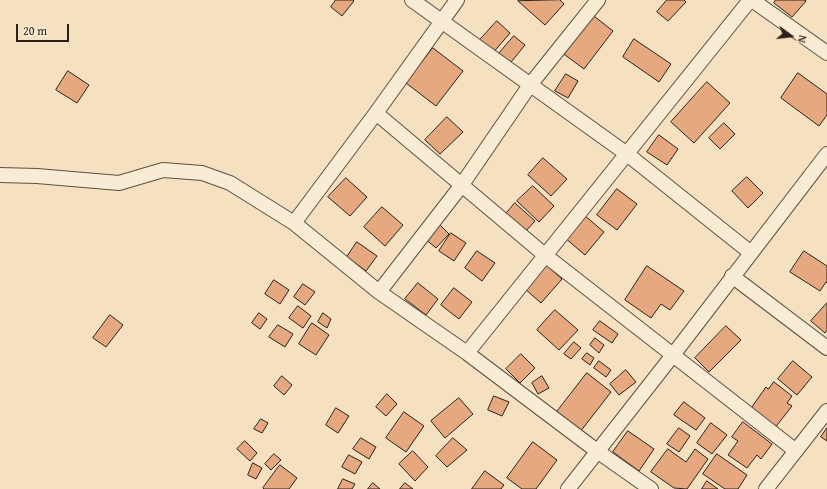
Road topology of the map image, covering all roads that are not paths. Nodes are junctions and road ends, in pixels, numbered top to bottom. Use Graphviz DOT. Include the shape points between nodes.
graph roads {
  1 [pos="412,0"];
  2 [pos="457,0"];
  3 [pos="598,0"];
  4 [pos="751,0"];
  5 [pos="442,21"];
  6 [pos="827,53"];
  7 [pos="530,85"];
  8 [pos="376,113"];
  9 [pos="627,154"];
  10 [pos="827,154"];
  11 [pos="0,175"];
  12 [pos="460,186"];
  13 [pos="294,223"];
  14 [pos="751,253"];
  15 [pos="546,256"];
  16 [pos="732,276"];
  17 [pos="379,292"];
  18 [pos="827,348"];
  19 [pos="467,353"];
  20 [pos="673,355"];
  21 [pos="827,411"];
  22 [pos="597,451"];
  23 [pos="796,451"];
  24 [pos="568,489"];
  25 [pos="651,489"];
  26 [pos="766,489"];
  1 -- 5 [label="street"];
  2 -- 5 [label="street"];
  3 -- 7 [label="street"];
  4 -- 6 [label="street"];
  4 -- 9 [label="street"];
  5 -- 7 [label="street"];
  5 -- 8 [label="street"];
  7 -- 9 [label="street"];
  7 -- 12 [label="street"];
  8 -- 12 [label="street"];
  8 -- 13 [label="street"];
  9 -- 14 [label="street"];
  9 -- 15 [label="street"];
  10 -- 14 [label="street"];
  11 -- 13 [label="street" via="119,184 163,170 202,173 230,183"];
  12 -- 15 [label="street"];
  12 -- 17 [label="street"];
  13 -- 17 [label="street"];
  14 -- 16 [label="street"];
  15 -- 19 [label="street"];
  15 -- 20 [label="street"];
  16 -- 18 [label="street"];
  16 -- 20 [label="street"];
  17 -- 19 [label="street"];
  19 -- 22 [label="street"];
  20 -- 22 [label="street"];
  20 -- 23 [label="street"];
  21 -- 23 [label="street"];
  22 -- 24 [label="street"];
  22 -- 25 [label="street"];
  23 -- 26 [label="street"];
}
